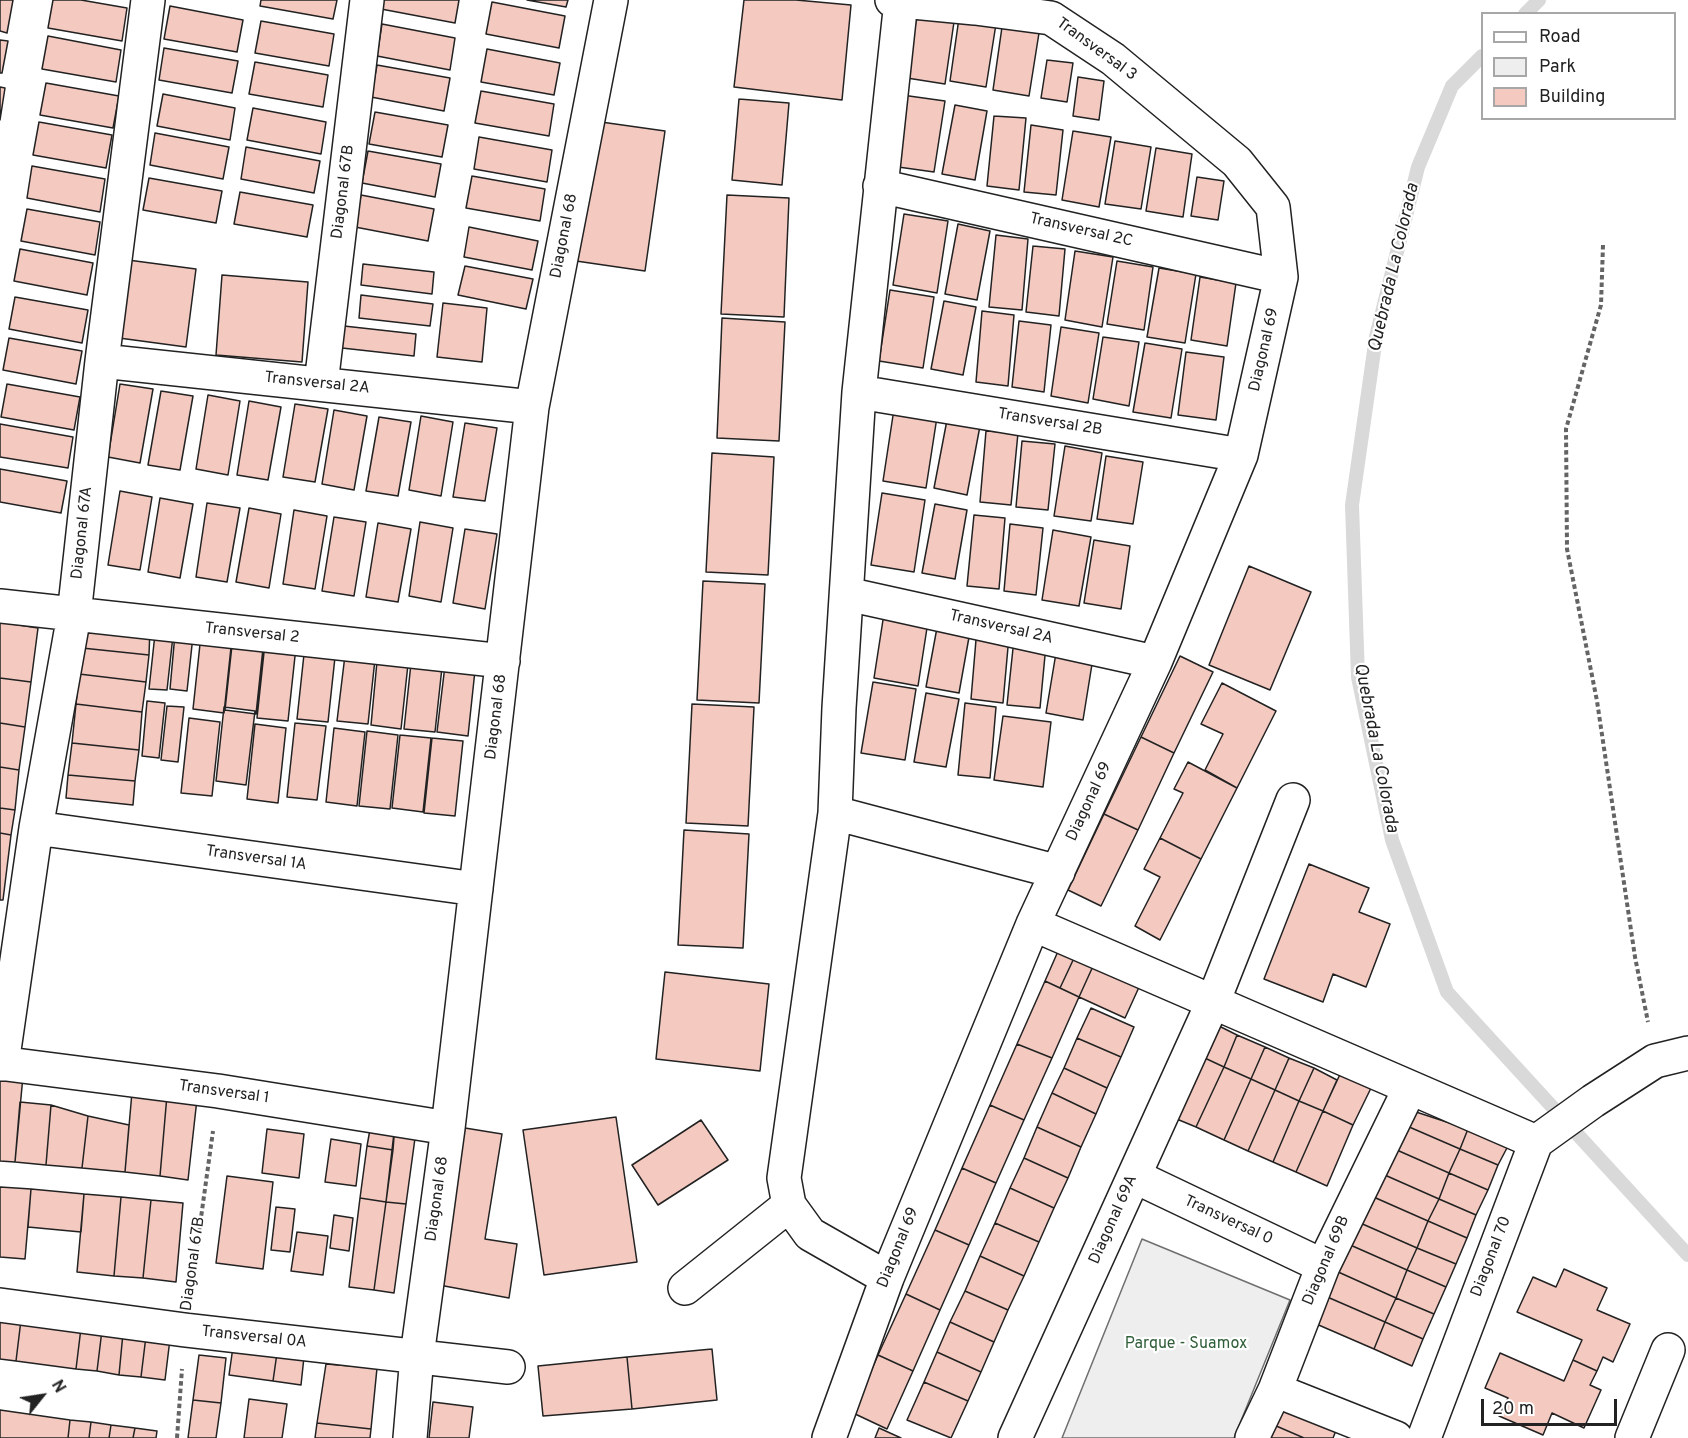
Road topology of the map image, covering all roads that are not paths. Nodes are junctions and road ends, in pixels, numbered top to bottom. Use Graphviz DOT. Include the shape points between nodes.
graph roads {
  1 [pos="148,0"];
  2 [pos="367,0"];
  3 [pos="611,0"];
  4 [pos="897,1"];
  5 [pos="1237,162"];
  6 [pos="880,186"];
  7 [pos="1281,277"];
  8 [pos="102,361"];
  9 [pos="321,384"];
  10 [pos="859,392"];
  11 [pos="532,407"];
  12 [pos="1241,455"];
  13 [pos="847,594"];
  14 [pos="0,606"];
  15 [pos="74,615"];
  16 [pos="503,661"];
  17 [pos="1155,662"];
  18 [pos="1293,800"];
  19 [pos="835,813"];
  20 [pos="36,828"];
  21 [pos="1058,872"];
  22 [pos="476,889"];
  23 [pos="1033,924"];
  24 [pos="1213,1002"];
  25 [pos="1688,1053"];
  26 [pos="1,1064"];
  27 [pos="1410,1088"];
  28 [pos="448,1128"];
  29 [pos="1536,1142"];
  30 [pos="1134,1176"];
  31 [pos="789,1205"];
  32 [pos="1323,1266"];
  33 [pos="886,1278"];
  34 [pos="685,1288"];
  35 [pos="0,1305"];
  36 [pos="1668,1350"];
  37 [pos="417,1356"];
  38 [pos="508,1367"];
  39 [pos="1275,1390"];
  40 [pos="410,1438"];
  41 [pos="829,1438"];
  42 [pos="1015,1438"];
  43 [pos="1252,1438"];
  44 [pos="1396,1438"];
  45 [pos="1424,1438"];
  46 [pos="1632,1438"];
  1 -- 8 [label="street, Diagonal 67A"];
  2 -- 9 [label="street, Diagonal 67B"];
  3 -- 11 [label="street, Diagonal 68"];
  4 -- 5 [label="street, Transversal 3" via="1051,18 1113,59"];
  4 -- 6 [label="street"];
  5 -- 7 [label="street, Diagonal 69" via="1273,207"];
  6 -- 7 [label="street, Transversal 2C"];
  6 -- 10 [label="street"];
  7 -- 12 [label="street, Diagonal 69"];
  8 -- 9 [label="street, Transversal 2A"];
  8 -- 15 [label="street, Diagonal 67A"];
  9 -- 11 [label="street, Transversal 2A"];
  10 -- 12 [label="street, Transversal 2B"];
  10 -- 13 [label="street"];
  11 -- 16 [label="street, Diagonal 68"];
  12 -- 17 [label="street, Diagonal 69"];
  13 -- 17 [label="street, Transversal 2A"];
  13 -- 19 [label="street"];
  14 -- 15 [label="street, Transversal 2"];
  15 -- 16 [label="street, Transversal 2"];
  15 -- 20 [label="street, Diagonal 67A"];
  16 -- 22 [label="street, Diagonal 68"];
  17 -- 21 [label="street, Diagonal 69"];
  18 -- 24 [label="street, Diagonal 69A"];
  19 -- 21 [label="street"];
  19 -- 31 [label="street" via="784,1178"];
  20 -- 22 [label="street, Transversal 1A"];
  20 -- 26 [label="street, Diagonal 67A"];
  21 -- 23 [label="street, Diagonal 69"];
  22 -- 28 [label="street, Diagonal 68"];
  23 -- 24 [label="street"];
  23 -- 33 [label="street, Diagonal 69"];
  24 -- 27 [label="street"];
  24 -- 30 [label="street, Diagonal 69A"];
  25 -- 29 [label="street" via="1655,1061"];
  26 -- 28 [label="street, Transversal 1" via="218,1091"];
  27 -- 29 [label="street"];
  27 -- 32 [label="street, Diagonal 69B"];
  28 -- 37 [label="street, Diagonal 68"];
  29 -- 45 [label="street, Diagonal 70"];
  30 -- 32 [label="street, Transversal 0"];
  30 -- 42 [label="street, Diagonal 69A"];
  31 -- 33 [label="street" via="810,1234"];
  31 -- 34 [label="street"];
  32 -- 39 [label="street, Diagonal 69B"];
  33 -- 41 [label="street, Diagonal 69"];
  35 -- 37 [label="street, Transversal 0A"];
  36 -- 46 [label="street"];
  37 -- 38 [label="street, Transversal 0A"];
  37 -- 40 [label="street, Diagonal 68"];
  39 -- 43 [label="street, Diagonal 69B"];
  39 -- 44 [label="street"];
}
